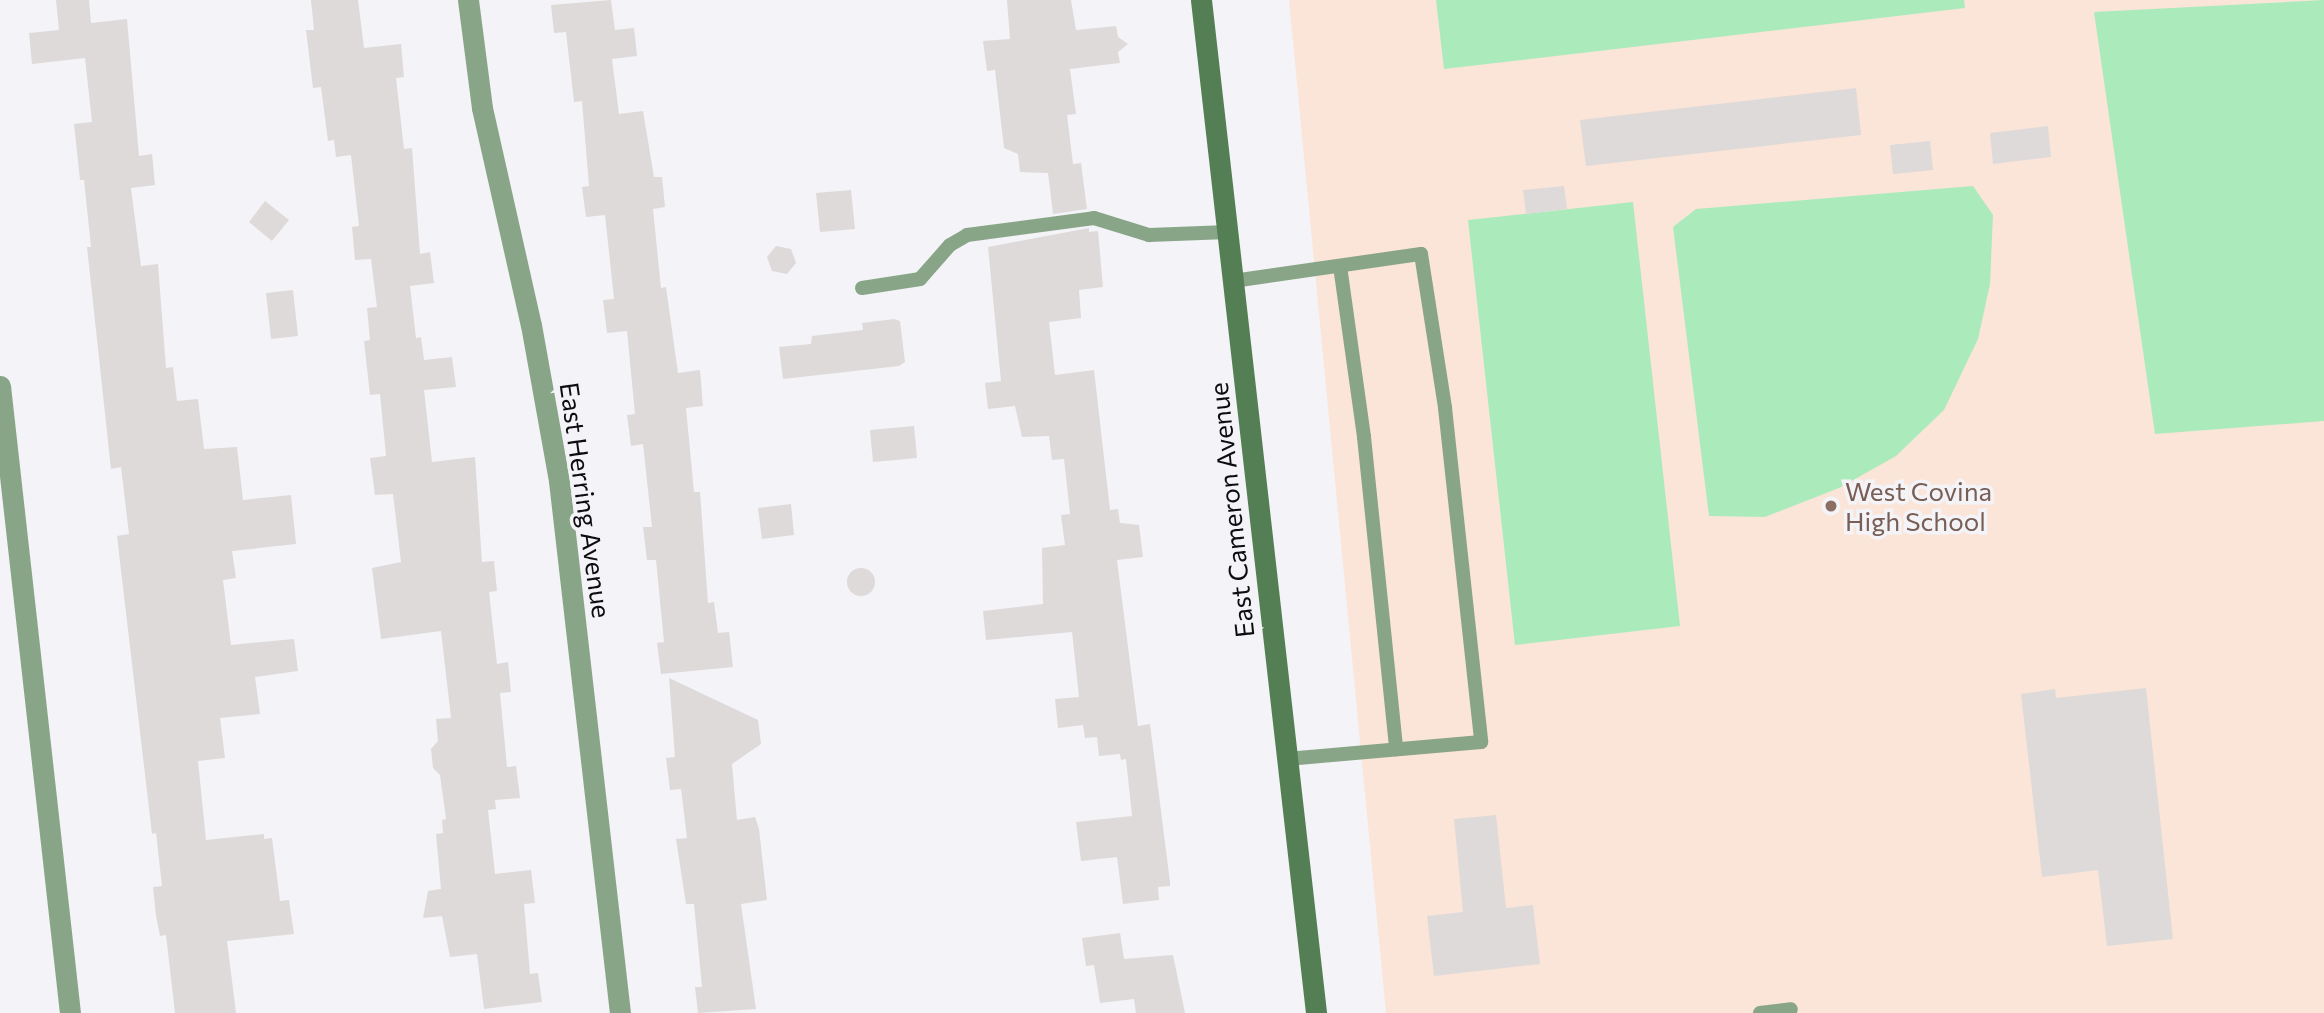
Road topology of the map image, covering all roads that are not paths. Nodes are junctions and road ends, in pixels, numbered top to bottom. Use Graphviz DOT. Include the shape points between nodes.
graph roads {
  1 [pos="468,0"];
  2 [pos="1201,0"];
  3 [pos="1228,232"];
  4 [pos="1340,266"];
  5 [pos="1233,281"];
  6 [pos="862,288"];
  7 [pos="0,386"];
  8 [pos="1395,749"];
  9 [pos="1287,759"];
  10 [pos="1791,1009"];
  11 [pos="70,1013"];
  12 [pos="620,1013"];
  13 [pos="1316,1013"];
  14 [pos="1760,1013"];
  1 -- 12 [label="street, East Herring Avenue" via="482,108 531,325 559,481"];
  2 -- 3 [label="main road, East Cameron Avenue"];
  3 -- 5 [label="main road, East Cameron Avenue"];
  3 -- 6 [label="lane" via="1149,234 1094,218 967,235 950,245 920,279"];
  4 -- 5 [label="lane"];
  4 -- 8 [label="lane" via="1364,437"];
  4 -- 8 [label="lane" via="1421,254 1446,408 1481,742"];
  5 -- 9 [label="main road, East Cameron Avenue"];
  7 -- 11 [label="street"];
  8 -- 9 [label="lane"];
  9 -- 13 [label="main road, East Cameron Avenue"];
  10 -- 14 [label="lane"];
}
